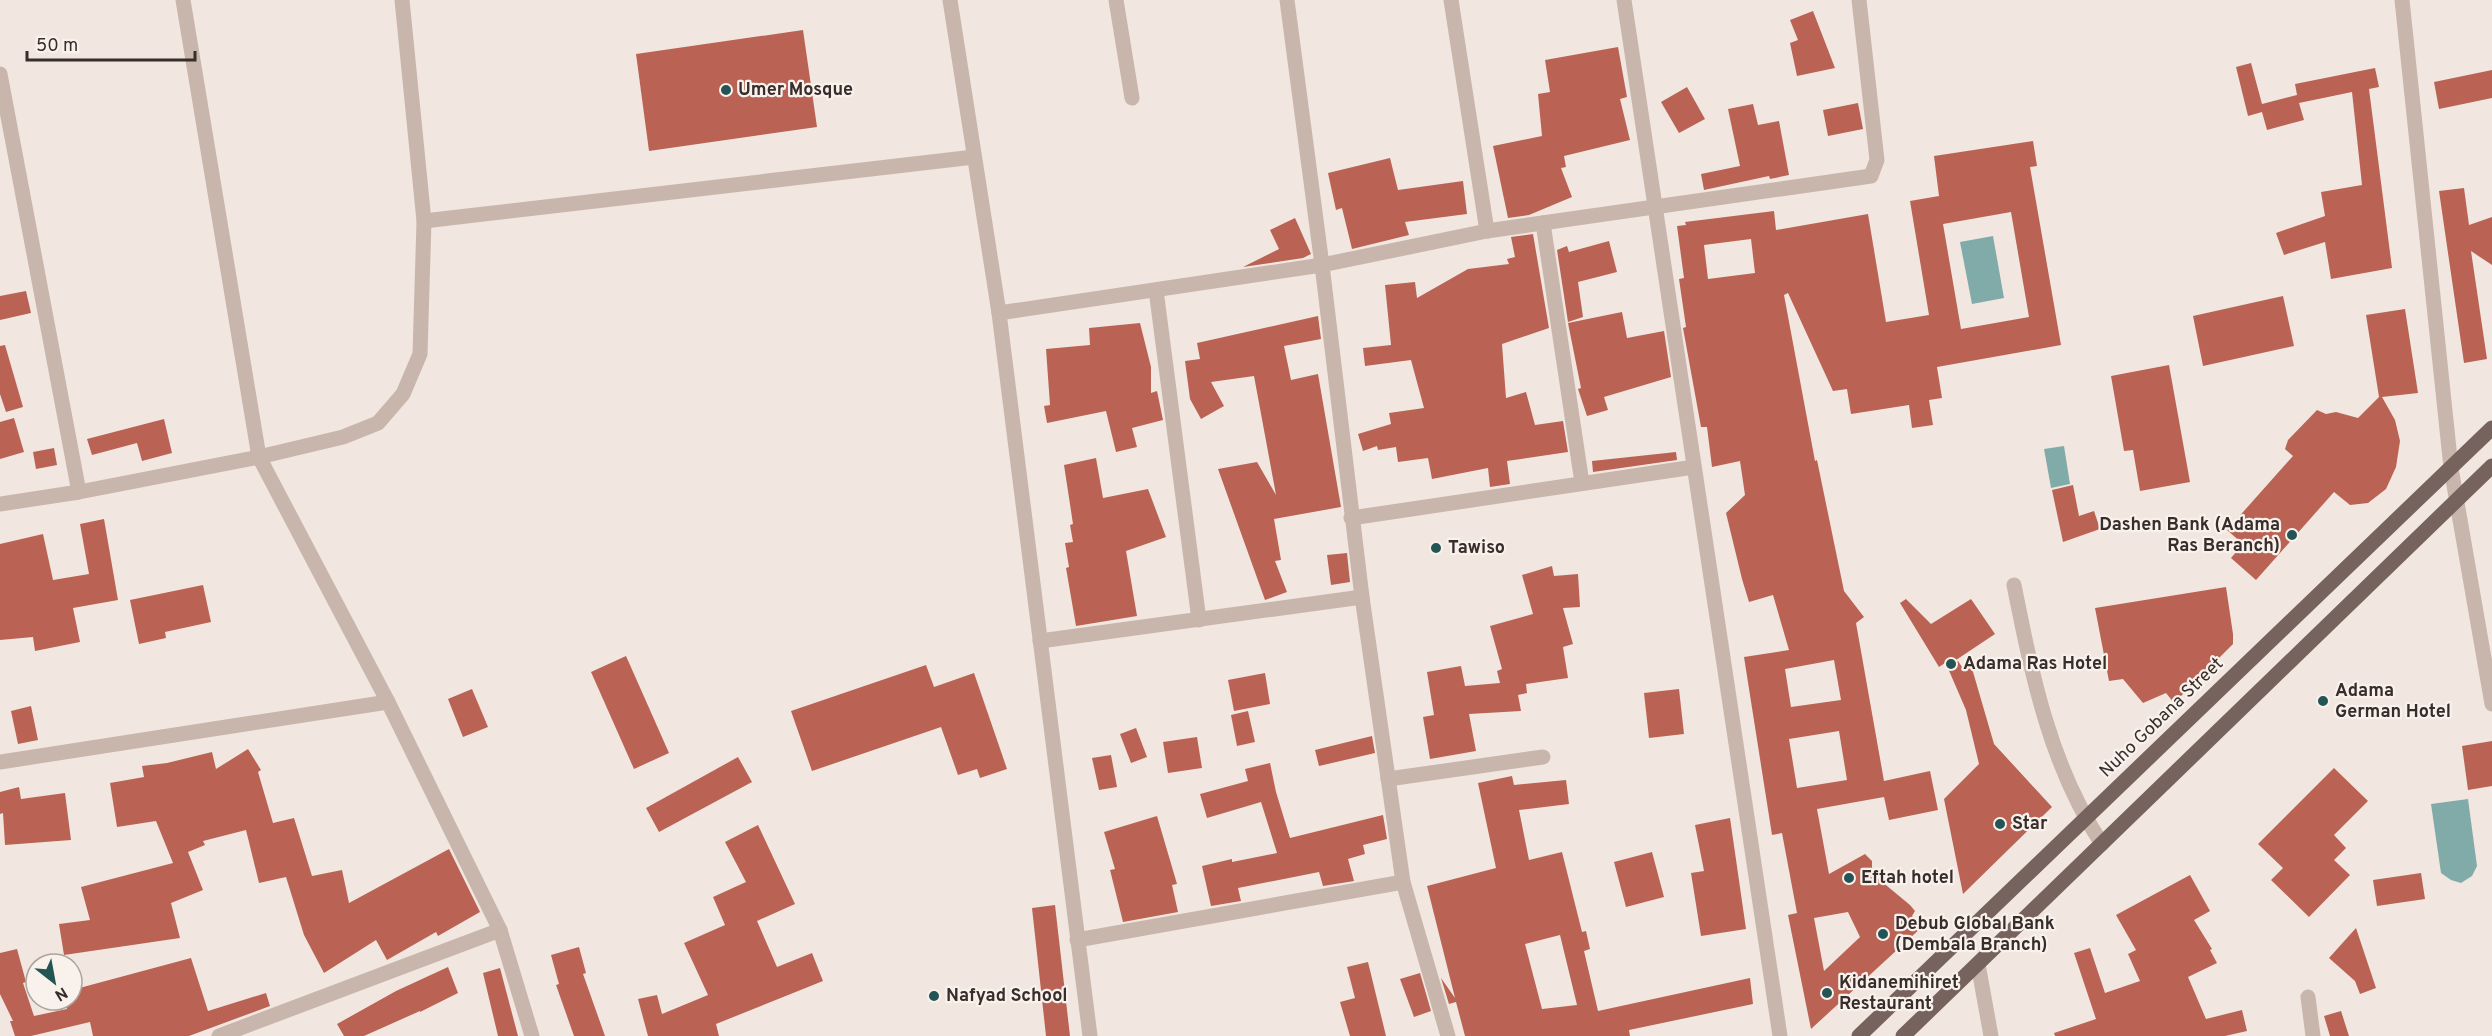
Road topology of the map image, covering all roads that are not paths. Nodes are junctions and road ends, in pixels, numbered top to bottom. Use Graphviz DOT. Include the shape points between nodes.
graph roads {
  1 [pos="183,0"];
  2 [pos="402,0"];
  3 [pos="950,0"];
  4 [pos="1116,0"];
  5 [pos="1287,0"];
  6 [pos="1452,0"];
  7 [pos="1624,0"];
  8 [pos="1859,0"];
  9 [pos="2402,0"];
  10 [pos="0,74"];
  11 [pos="1132,98"];
  12 [pos="974,157"];
  13 [pos="1654,206"];
  14 [pos="424,221"];
  15 [pos="1543,223"];
  16 [pos="1487,231"];
  17 [pos="1322,265"];
  18 [pos="1156,290"];
  19 [pos="999,313"];
  20 [pos="2492,428"];
  21 [pos="259,457"];
  22 [pos="2492,466"];
  23 [pos="1694,467"];
  24 [pos="2451,468"];
  25 [pos="1582,483"];
  26 [pos="79,492"];
  27 [pos="2456,500"];
  28 [pos="0,504"];
  29 [pos="1352,518"];
  30 [pos="2014,585"];
  31 [pos="1362,597"];
  32 [pos="1199,620"];
  33 [pos="1040,641"];
  34 [pos="388,702"];
  35 [pos="2492,704"];
  36 [pos="1543,758"];
  37 [pos="0,762"];
  38 [pos="1388,779"];
  39 [pos="2085,818"];
  40 [pos="2102,844"];
  41 [pos="1402,882"];
  42 [pos="500,930"];
  43 [pos="1077,940"];
  44 [pos="1978,964"];
  45 [pos="2308,997"];
  46 [pos="219,1036"];
  47 [pos="532,1036"];
  48 [pos="1090,1036"];
  49 [pos="1448,1036"];
  50 [pos="1780,1036"];
  51 [pos="1859,1036"];
  52 [pos="1903,1036"];
  53 [pos="1991,1036"];
  54 [pos="2313,1036"];
  1 -- 21 [label="street"];
  2 -- 14 [label="street"];
  3 -- 12 [label="street"];
  4 -- 11 [label="street"];
  5 -- 17 [label="street"];
  6 -- 16 [label="street"];
  7 -- 13 [label="street"];
  8 -- 13 [label="street" via="1877,160 1871,176"];
  9 -- 24 [label="street"];
  10 -- 26 [label="street"];
  12 -- 14 [label="street"];
  12 -- 19 [label="street"];
  13 -- 15 [label="street"];
  13 -- 23 [label="street"];
  14 -- 21 [label="street" via="420,354 403,394 378,423 343,437"];
  15 -- 16 [label="street"];
  15 -- 25 [label="street"];
  16 -- 17 [label="street"];
  17 -- 18 [label="street"];
  17 -- 29 [label="street"];
  18 -- 19 [label="street"];
  18 -- 32 [label="street"];
  19 -- 33 [label="street"];
  20 -- 24 [label="main road, Nuho Gobana Street"];
  21 -- 26 [label="street"];
  21 -- 34 [label="street"];
  22 -- 27 [label="main road"];
  23 -- 25 [label="street"];
  23 -- 50 [label="street"];
  24 -- 27 [label="street"];
  24 -- 39 [label="main road, Nuho Gobana Street"];
  25 -- 29 [label="street"];
  26 -- 28 [label="street"];
  27 -- 35 [label="street"];
  27 -- 40 [label="main road"];
  29 -- 31 [label="street"];
  30 -- 39 [label="street" via="2033,680 2054,749"];
  31 -- 32 [label="street"];
  31 -- 38 [label="street"];
  32 -- 33 [label="street"];
  33 -- 43 [label="street"];
  34 -- 37 [label="street"];
  34 -- 42 [label="street"];
  36 -- 38 [label="street"];
  38 -- 41 [label="street"];
  39 -- 40 [label="street"];
  39 -- 51 [label="main road, Nuho Gobana Street"];
  40 -- 44 [label="main road"];
  41 -- 43 [label="street"];
  41 -- 49 [label="street"];
  42 -- 46 [label="street"];
  42 -- 47 [label="street"];
  43 -- 48 [label="street"];
  44 -- 52 [label="main road"];
  44 -- 53 [label="street"];
  45 -- 54 [label="street"];
}
